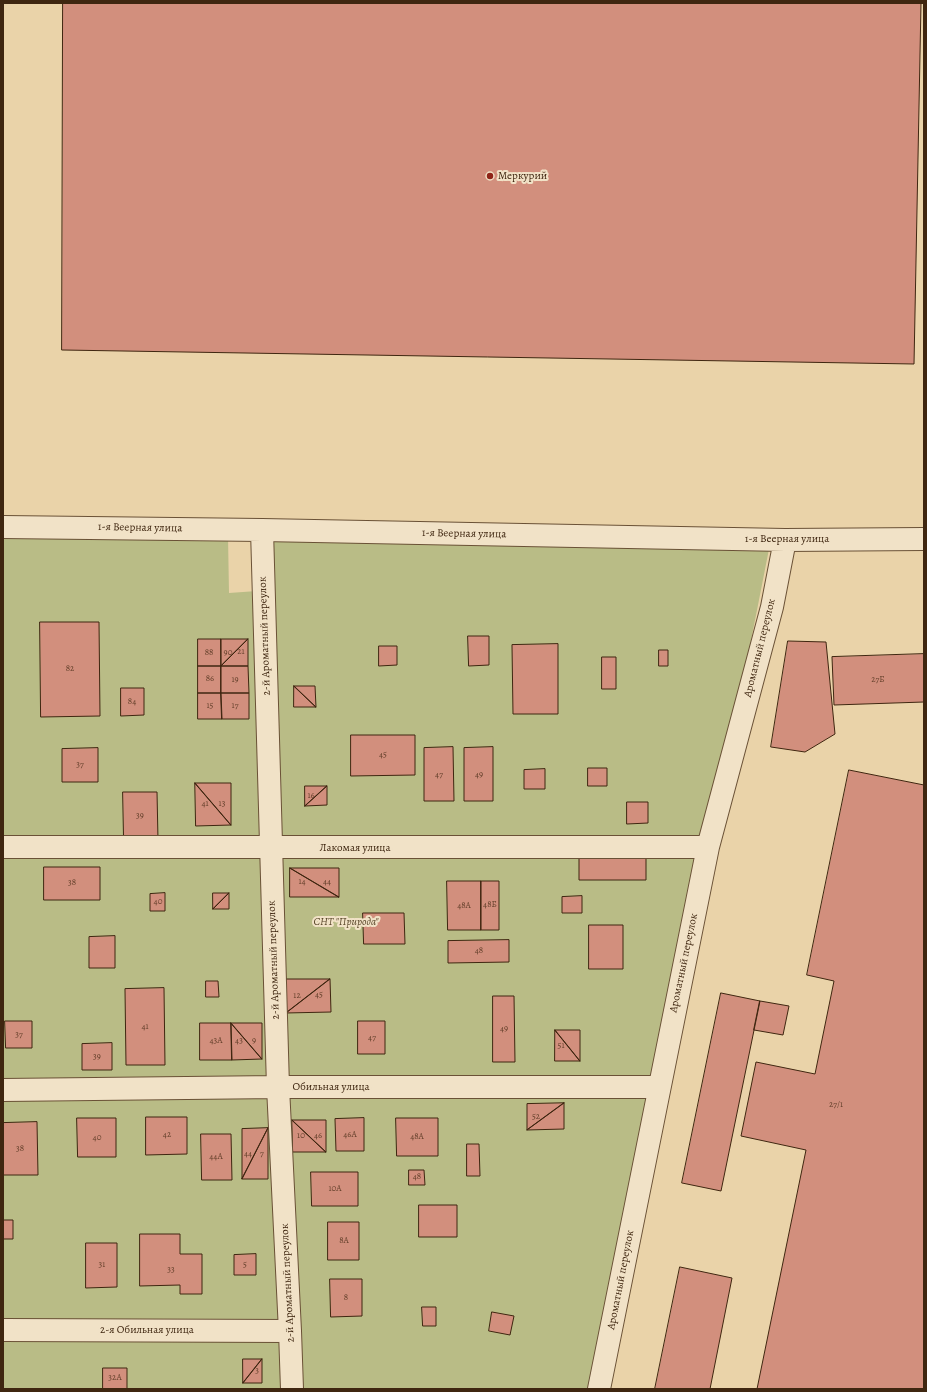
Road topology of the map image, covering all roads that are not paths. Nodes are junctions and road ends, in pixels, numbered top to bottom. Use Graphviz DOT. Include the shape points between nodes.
graph roads {
  1 [pos="3,526"];
  2 [pos="262,530"];
  3 [pos="924,539"];
  4 [pos="785,540"];
  5 [pos="708,847"];
  6 [pos="3,848"];
  7 [pos="271,848"];
  8 [pos="278,1087"];
  9 [pos="659,1088"];
  10 [pos="3,1090"];
  11 [pos="3,1330"];
  12 [pos="290,1331"];
  13 [pos="292,1389"];
  14 [pos="599,1389"];
  1 -- 2 [label="street, 1-я Веерная улица"];
  2 -- 4 [label="street, 1-я Веерная улица"];
  2 -- 7 [label="street, 2-й Ароматный переулок"];
  3 -- 4 [label="street, 1-я Веерная улица"];
  4 -- 5 [label="street, Ароматный переулок" via="772,607"];
  5 -- 7 [label="street, Лакомая улица"];
  5 -- 9 [label="street, Ароматный переулок"];
  6 -- 7 [label="street, Лакомая улица"];
  7 -- 8 [label="street, 2-й Ароматный переулок"];
  8 -- 9 [label="street, Обильная улица"];
  8 -- 10 [label="street, Обильная улица"];
  8 -- 12 [label="street, 2-й Ароматный переулок"];
  9 -- 14 [label="street, Ароматный переулок"];
  11 -- 12 [label="street, 2-я Обильная улица"];
  12 -- 13 [label="street, 2-й Ароматный переулок"];
}
